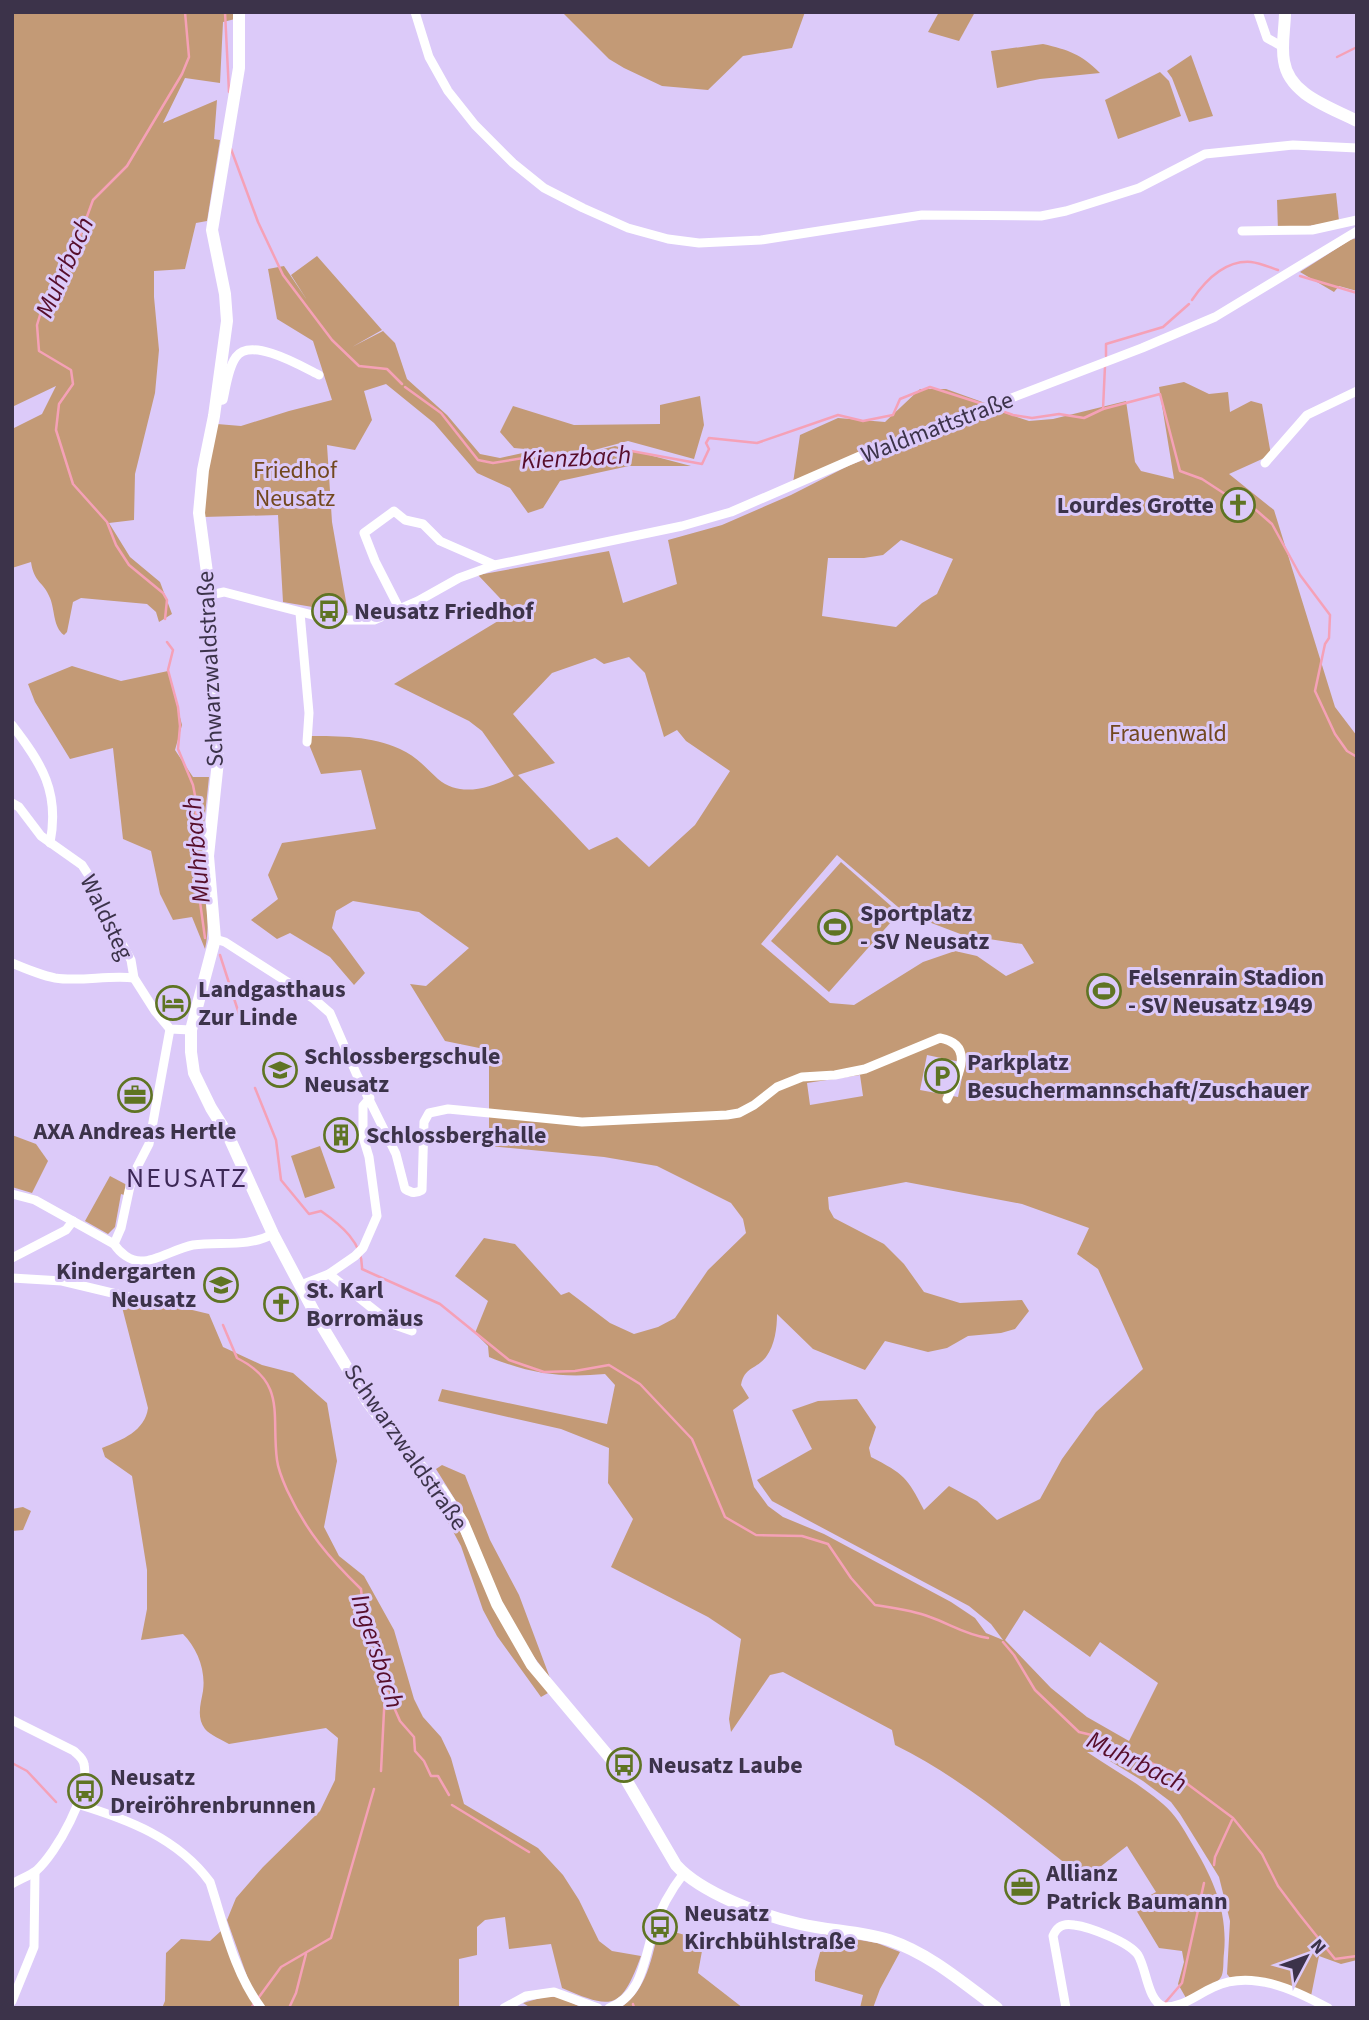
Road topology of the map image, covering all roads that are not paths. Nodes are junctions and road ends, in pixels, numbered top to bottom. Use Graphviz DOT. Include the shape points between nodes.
graph roads {
  1 [pos="239,12"];
  2 [pos="415,12"];
  3 [pos="1258,12"];
  4 [pos="1285,12"];
  5 [pos="1283,47"];
  6 [pos="1357,121"];
  7 [pos="1357,148"];
  8 [pos="1357,220"];
  9 [pos="1242,231"];
  10 [pos="1357,231"];
  11 [pos="319,376"];
  12 [pos="1357,391"];
  13 [pos="216,401"];
  14 [pos="1265,463"];
  15 [pos="495,565"];
  16 [pos="210,595"];
  17 [pos="400,610"];
  18 [pos="300,613"];
  19 [pos="12,725"];
  20 [pos="307,742"];
  21 [pos="12,803"];
  22 [pos="50,843"];
  23 [pos="215,939"];
  24 [pos="12,963"];
  25 [pos="134,978"];
  26 [pos="170,1029"];
  27 [pos="191,1030"];
  28 [pos="370,1098"];
  29 [pos="947,1100"];
  30 [pos="12,1194"];
  31 [pos="73,1222"];
  32 [pos="273,1234"];
  33 [pos="114,1244"];
  34 [pos="12,1258"];
  35 [pos="329,1274"];
  36 [pos="12,1278"];
  37 [pos="301,1285"];
  38 [pos="129,1297"];
  39 [pos="412,1331"];
  40 [pos="12,1720"];
  41 [pos="77,1804"];
  42 [pos="34,1872"];
  43 [pos="684,1873"];
  44 [pos="12,1884"];
  45 [pos="12,2001"];
  46 [pos="261,2008"];
  47 [pos="504,2008"];
  48 [pos="598,2008"];
  49 [pos="609,2008"];
  50 [pos="997,2008"];
  51 [pos="1066,2008"];
  52 [pos="1328,2008"];
  1 -- 13 [label="main road, Schwarzwaldstraße" via="239,68 212,230 227,321"];
  2 -- 7 [label="street" via="429,57 448,91 513,163 544,188 583,208 668,239 699,243 761,240 922,215 1041,216 1139,188 1205,154 1293,145"];
  3 -- 5 [label="street" via="1267,38"];
  4 -- 5 [label="main road"];
  5 -- 6 [label="main road" via="1294,84"];
  8 -- 9 [label="street" via="1312,230"];
  10 -- 15 [label="street, Waldmattstraße" via="1215,317 860,456 731,512"];
  11 -- 13 [label="street, Schwarzwaldstraße" via="271,352 244,351 230,370 223,400"];
  12 -- 14 [label="street" via="1307,415"];
  13 -- 16 [label="main road, Schwarzwaldstraße" via="199,513"];
  15 -- 17 [label="street, Waldmattstraße"];
  15 -- 17 [label="street" via="440,541 423,524 405,520 394,511 364,533"];
  16 -- 18 [label="street, Waldmattstraße" via="224,592"];
  16 -- 23 [label="main road, Schwarzwaldstraße" via="218,761 208,856"];
  17 -- 18 [label="street, Waldmattstraße" via="374,621 355,622"];
  18 -- 20 [label="street" via="309,713"];
  19 -- 22 [label="street" via="48,779 54,825"];
  21 -- 22 [label="street, Waldsteg"];
  22 -- 25 [label="street, Waldsteg" via="82,865 93,882 131,960"];
  23 -- 27 [label="main road, Schwarzwaldstraße"];
  23 -- 28 [label="street" via="325,1007"];
  24 -- 25 [label="street" via="57,979"];
  25 -- 26 [label="street, Waldsteg"];
  26 -- 27 [label="street"];
  26 -- 33 [label="street" via="149,1144 132,1177"];
  27 -- 32 [label="main road, Schwarzwaldstraße" via="196,1079 229,1135"];
  28 -- 29 [label="street" via="396,1153 405,1189 416,1193 423,1184 424,1122 429,1113 448,1109 582,1122 727,1115 739,1113 802,1077 864,1069 940,1038 951,1040 962,1056"];
  28 -- 35 [label="street" via="363,1106 363,1137 377,1216 363,1248"];
  30 -- 31 [label="street" via="36,1200"];
  31 -- 33 [label="street"];
  31 -- 34 [label="street"];
  32 -- 33 [label="street" via="241,1244 194,1245 150,1261 135,1261"];
  32 -- 37 [label="main road, Schwarzwaldstraße"];
  35 -- 37 [label="street"];
  35 -- 39 [label="street" via="392,1324"];
  36 -- 38 [label="street" via="62,1281"];
  37 -- 43 [label="main road, Schwarzwaldstraße" via="367,1401 463,1523 497,1604 532,1665 621,1771"];
  40 -- 41 [label="street" via="82,1758 84,1774"];
  41 -- 42 [label="street" via="58,1844"];
  41 -- 46 [label="street" via="156,1834 201,1870 210,1882 239,1970"];
  42 -- 44 [label="street"];
  42 -- 45 [label="street" via="34,1947"];
  43 -- 49 [label="street" via="666,1898 637,1983 625,1999"];
  43 -- 50 [label="main road, Schwarzwaldstraße" via="746,1907 799,1924 876,1936 915,1951"];
  47 -- 48 [label="street" via="526,1996 554,1992"];
  51 -- 52 [label="street" via="1053,1936 1066,1924 1132,1948 1157,2003 1164,2007 1187,2003 1224,1983 1265,1981"];
}
